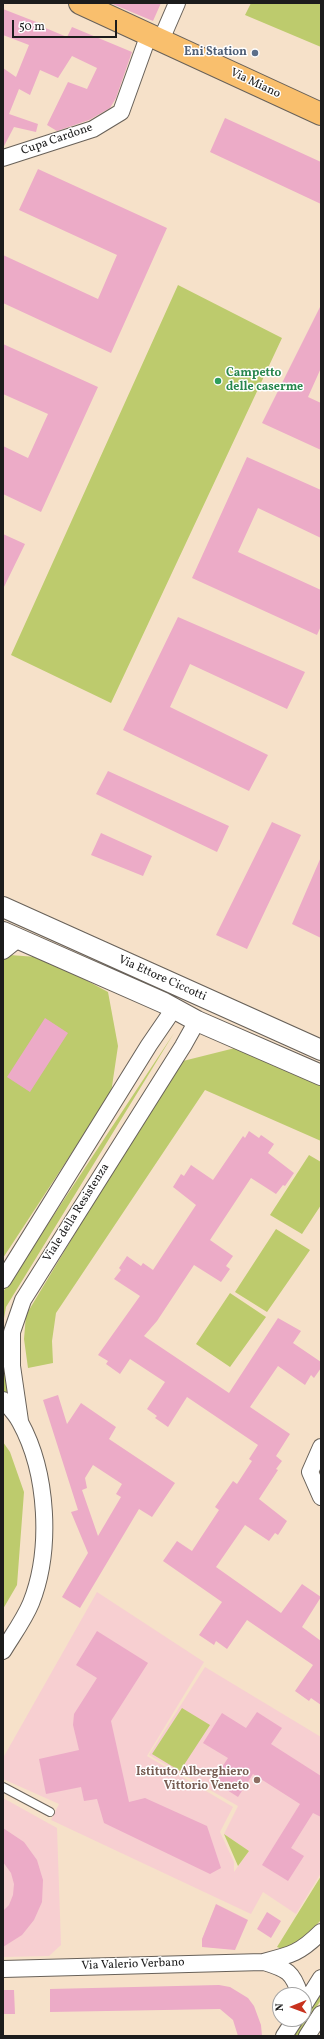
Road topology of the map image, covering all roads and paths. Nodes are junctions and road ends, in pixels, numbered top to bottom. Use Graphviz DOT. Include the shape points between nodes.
graph roads {
  1 [pos="80,3"];
  2 [pos="177,3"];
  3 [pos="155,37"];
  4 [pos="321,114"];
  5 [pos="3,158"];
  6 [pos="3,906"];
  7 [pos="8,941"];
  8 [pos="195,994"];
  9 [pos="173,1010"];
  10 [pos="197,1021"];
  11 [pos="321,1050"];
  12 [pos="321,1075"];
  13 [pos="3,1280"];
  14 [pos="3,1400"];
  15 [pos="20,1421"];
  16 [pos="321,1447"];
  17 [pos="321,1497"];
  18 [pos="3,1651"];
  19 [pos="3,1787"];
  20 [pos="50,1812"];
  21 [pos="321,1932"];
  22 [pos="262,1962"];
  23 [pos="3,1969"];
  24 [pos="321,1978"];
  25 [pos="298,1987"];
  26 [pos="312,1992"];
  27 [pos="321,2014"];
  28 [pos="290,2027"];
  29 [pos="284,2036"];
  30 [pos="307,2036"];
  1 -- 3 [label="main road, Via Miano"];
  2 -- 3 [label="street, Cupa Cardone"];
  3 -- 4 [label="main road, Via Miano"];
  3 -- 5 [label="street, Cupa Cardone" via="121,112 93,129"];
  6 -- 8 [label="street, Via Ettore Ciccotti"];
  7 -- 9 [label="street, Via Ettore Ciccotti" via="158,1001"];
  8 -- 9 [label="street"];
  8 -- 10 [label="street"];
  8 -- 11 [label="street, Via Ettore Ciccotti"];
  9 -- 10 [label="street, Via Ettore Ciccotti"];
  9 -- 13 [label="street"];
  10 -- 12 [label="street, Via Ettore Ciccotti"];
  10 -- 15 [label="street, Viale della Resistenza" via="23,1300 12,1332 12,1366"];
  14 -- 15 [label="street, Viale della Resistenza"];
  15 -- 18 [label="street, Viale della Resistenza" via="35,1459 44,1510 44,1555 30,1604"];
  16 -- 17 [label="street" via="310,1472"];
  19 -- 20 [label="lane"];
  21 -- 22 [label="street, Via Valerio Verbano" via="304,1948 288,1956"];
  22 -- 23 [label="street, Via Valerio Verbano"];
  22 -- 25 [label="street, Via Valerio Verbano" via="283,1968 295,1978"];
  24 -- 26 [label="street"];
  27 -- 30 [label="street"];
  28 -- 29 [label="street"];
}
